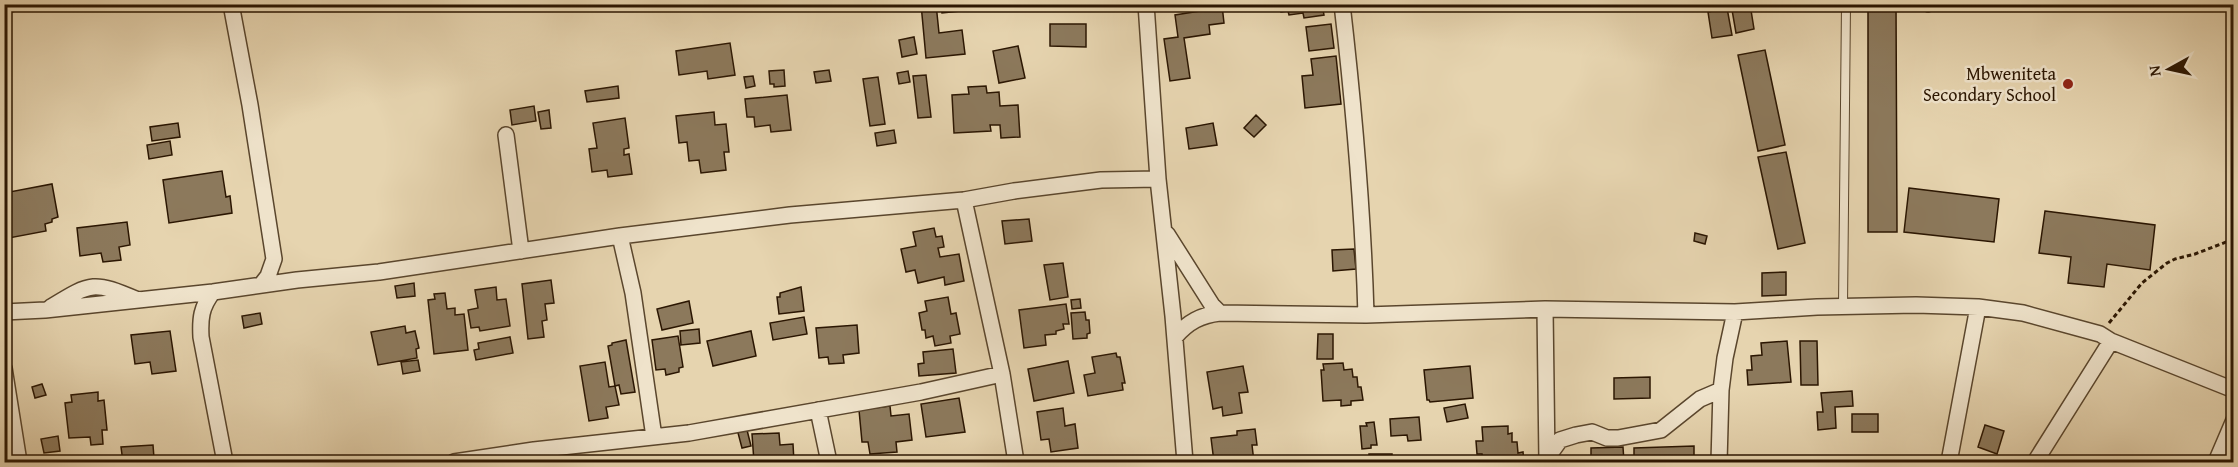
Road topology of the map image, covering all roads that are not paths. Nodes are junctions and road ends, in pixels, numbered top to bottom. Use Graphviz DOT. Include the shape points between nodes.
graph roads {
  1 [pos="231,4"];
  2 [pos="1146,4"];
  3 [pos="1342,4"];
  4 [pos="1846,4"];
  5 [pos="506,135"];
  6 [pos="1158,179"];
  7 [pos="964,200"];
  8 [pos="1163,226"];
  9 [pos="620,236"];
  10 [pos="521,251"];
  11 [pos="274,259"];
  12 [pos="297,280"];
  13 [pos="261,285"];
  14 [pos="213,292"];
  15 [pos="1843,306"];
  16 [pos="1978,307"];
  17 [pos="1545,309"];
  18 [pos="4,312"];
  19 [pos="1735,312"];
  20 [pos="1220,313"];
  21 [pos="1366,315"];
  22 [pos="1175,337"];
  23 [pos="2106,337"];
  24 [pos="4,368"];
  25 [pos="1002,374"];
  26 [pos="1721,390"];
  27 [pos="2234,390"];
  28 [pos="819,410"];
  29 [pos="2234,420"];
  30 [pos="654,436"];
  31 [pos="532,456"];
  32 [pos="1547,460"];
  33 [pos="20,462"];
  34 [pos="225,462"];
  35 [pos="454,462"];
  36 [pos="829,462"];
  37 [pos="1016,462"];
  38 [pos="1185,462"];
  39 [pos="1719,462"];
  40 [pos="1948,462"];
  41 [pos="2035,462"];
  42 [pos="2216,462"];
  1 -- 11 [label="street"];
  2 -- 6 [label="street"];
  3 -- 21 [label="street" via="1356,127"];
  4 -- 15 [label="lane"];
  5 -- 10 [label="street"];
  6 -- 7 [label="street" via="1090,182"];
  6 -- 8 [label="street"];
  7 -- 9 [label="street" via="789,215"];
  7 -- 25 [label="street"];
  8 -- 20 [label="street"];
  8 -- 22 [label="street"];
  9 -- 10 [label="street"];
  9 -- 30 [label="street" via="633,293"];
  10 -- 12 [label="street"];
  11 -- 12 [label="street"];
  11 -- 13 [label="street"];
  12 -- 13 [label="street"];
  13 -- 14 [label="street"];
  14 -- 18 [label="street"];
  14 -- 34 [label="street" via="200,318 201,337"];
  15 -- 16 [label="street"];
  15 -- 19 [label="street"];
  16 -- 23 [label="street" via="2023,312"];
  16 -- 40 [label="street"];
  17 -- 19 [label="street"];
  17 -- 21 [label="street"];
  17 -- 32 [label="street"];
  19 -- 26 [label="street"];
  20 -- 21 [label="street"];
  20 -- 22 [label="street" via="1194,320"];
  22 -- 38 [label="street"];
  23 -- 27 [label="street"];
  23 -- 41 [label="street"];
  24 -- 33 [label="street"];
  25 -- 28 [label="street"];
  25 -- 37 [label="street"];
  26 -- 32 [label="street" via="1700,399 1661,429 1618,438 1592,432 1576,435 1560,440"];
  26 -- 39 [label="street"];
  28 -- 30 [label="street"];
  28 -- 36 [label="street"];
  29 -- 42 [label="street"];
  30 -- 31 [label="street"];
  31 -- 35 [label="street"];
}
